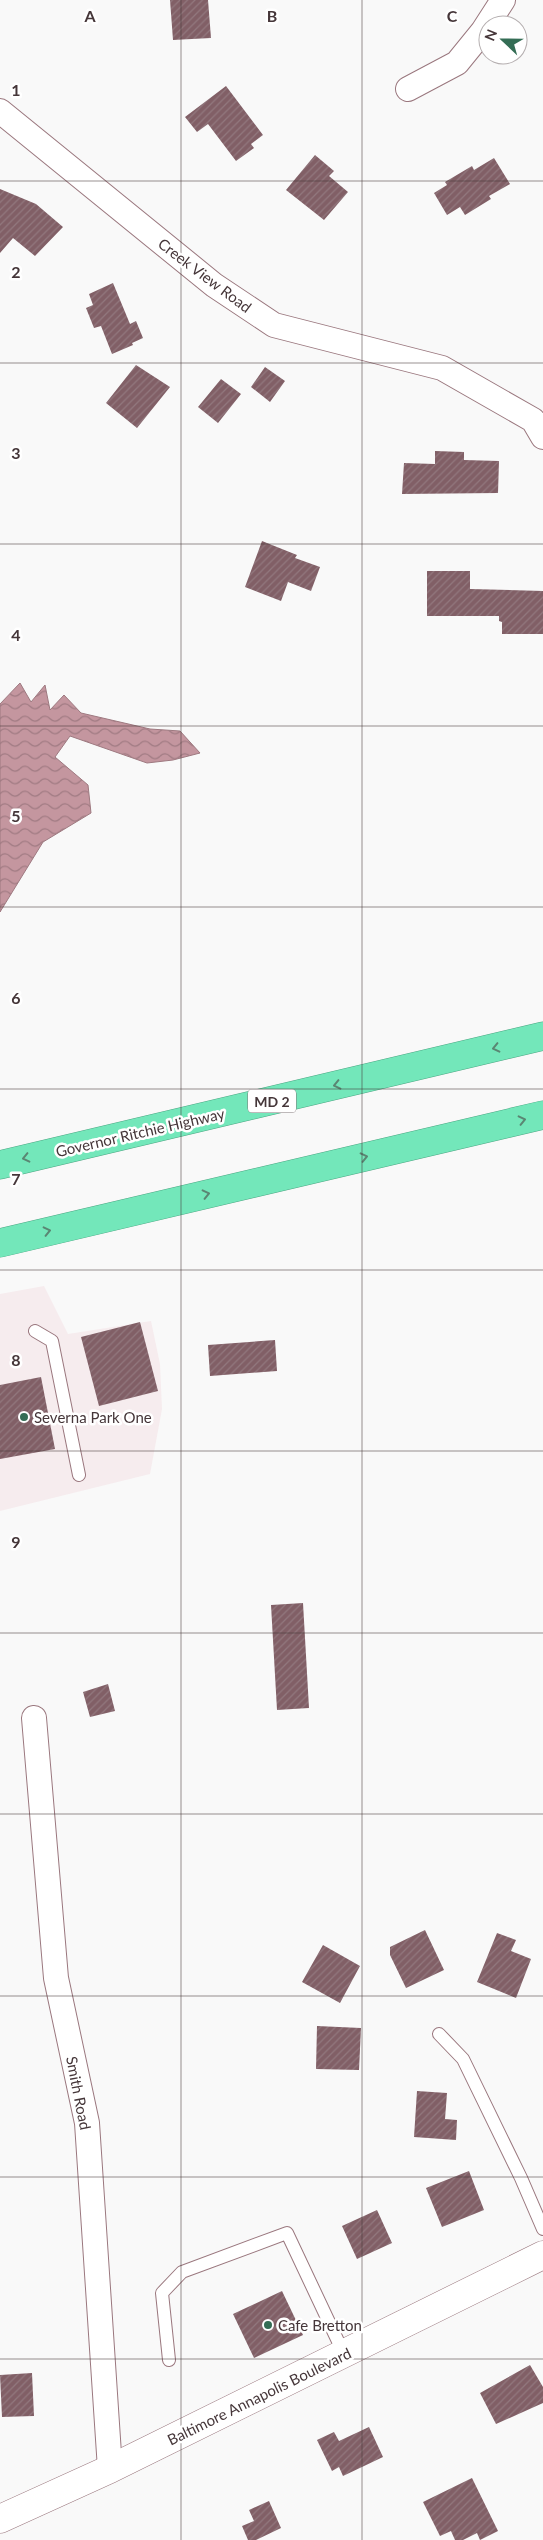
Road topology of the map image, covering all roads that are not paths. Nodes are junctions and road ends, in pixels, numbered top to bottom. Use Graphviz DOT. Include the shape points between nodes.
graph roads {
  1 [pos="503,0"];
  2 [pos="408,89"];
  3 [pos="0,110"];
  4 [pos="543,437"];
  5 [pos="543,1036"];
  6 [pos="543,1116"];
  7 [pos="0,1164"];
  8 [pos="0,1243"];
  9 [pos="35,1331"];
  10 [pos="79,1475"];
  11 [pos="34,1718"];
  12 [pos="439,2034"];
  13 [pos="543,2229"];
  14 [pos="543,2255"];
  15 [pos="344,2354"];
  16 [pos="169,2360"];
  17 [pos="110,2469"];
  18 [pos="0,2519"];
  1 -- 2 [label="street" via="457,63"];
  3 -- 4 [label="street, Creek View Road" via="214,286 274,325 442,368 533,420"];
  5 -- 7 [label="highway, Governor Ritchie Highway / MD 2, one-way"];
  8 -- 6 [label="highway, one-way"];
  9 -- 10 [label="lane" via="52,1341"];
  11 -- 17 [label="street, Smith Road" via="56,1978 87,2124"];
  12 -- 13 [label="lane" via="463,2059"];
  14 -- 15 [label="street, Baltimore Annapolis Boulevard"];
  15 -- 16 [label="lane" via="287,2233 182,2272 162,2293"];
  15 -- 17 [label="street, Baltimore Annapolis Boulevard"];
  17 -- 18 [label="street, Baltimore Annapolis Boulevard"];
}
